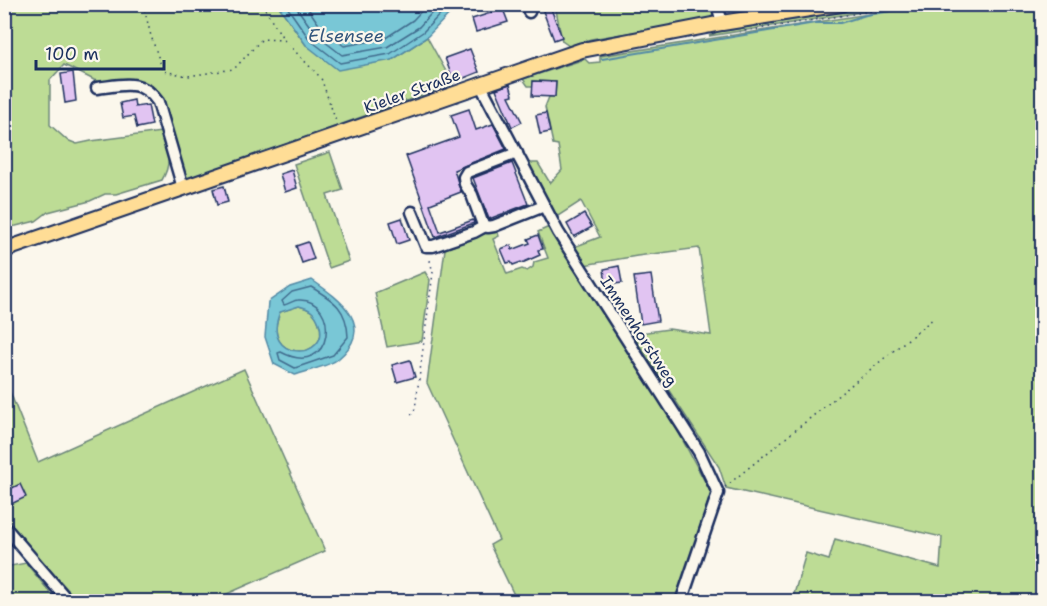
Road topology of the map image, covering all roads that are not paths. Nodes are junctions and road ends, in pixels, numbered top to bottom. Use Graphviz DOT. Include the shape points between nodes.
graph roads {
  1 [pos="717,4"];
  2 [pos="841,4"];
  3 [pos="779,10"];
  4 [pos="722,23"];
  5 [pos="480,84"];
  6 [pos="97,88"];
  7 [pos="517,153"];
  8 [pos="183,188"];
  9 [pos="544,206"];
  10 [pos="412,212"];
  11 [pos="485,226"];
  12 [pos="4,250"];
  13 [pos="4,526"];
  14 [pos="69,602"];
  15 [pos="681,602"];
  1 -- 4 [label="street"];
  2 -- 3 [label="main road, Kieler Straße"];
  3 -- 4 [label="main road, Kieler Straße"];
  4 -- 5 [label="main road, Kieler Straße" via="582,50"];
  5 -- 7 [label="street, Immenhorstweg"];
  5 -- 8 [label="main road, Kieler Straße"];
  6 -- 8 [label="street" via="127,84 150,92 158,102"];
  7 -- 9 [label="street, Immenhorstweg"];
  7 -- 11 [label="street" via="467,171 464,177"];
  8 -- 12 [label="main road, Kieler Straße"];
  9 -- 11 [label="street"];
  9 -- 15 [label="street, Immenhorstweg" via="699,452 718,493"];
  10 -- 11 [label="street" via="426,246"];
  13 -- 14 [label="street"];
}
